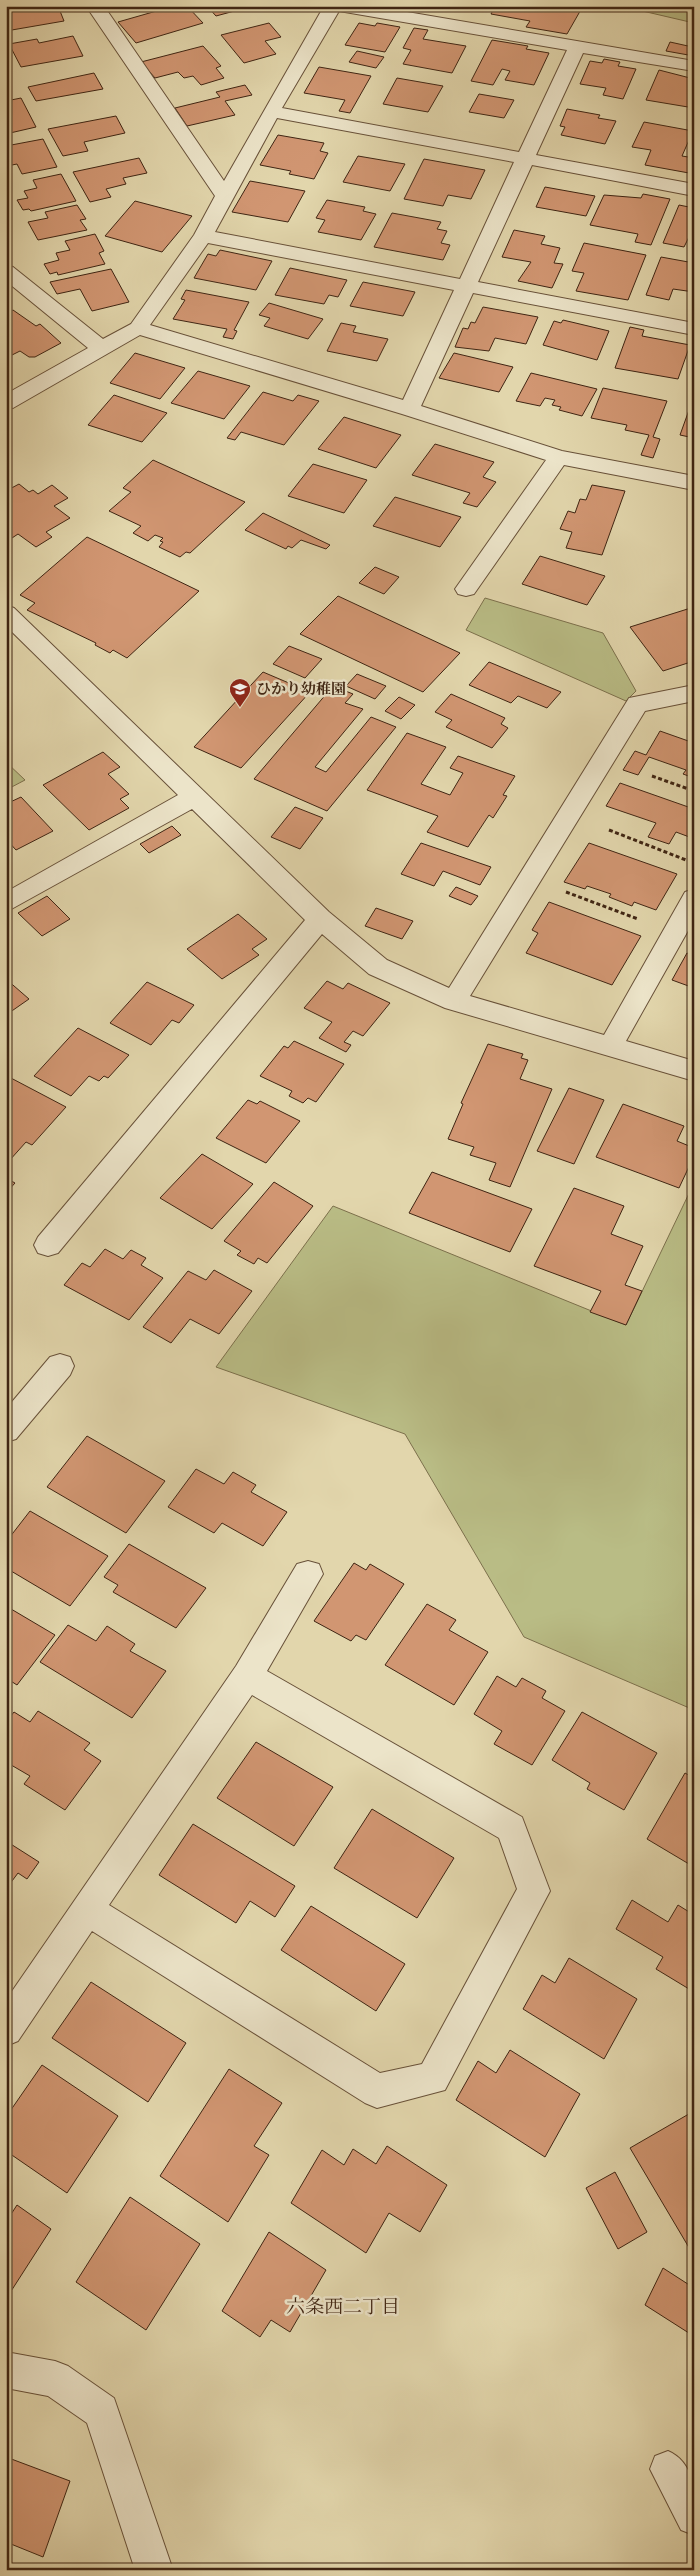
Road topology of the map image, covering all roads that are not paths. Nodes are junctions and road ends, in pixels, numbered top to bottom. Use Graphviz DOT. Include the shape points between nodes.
graph roads {
  1 [pos="95,6"];
  2 [pos="333,6"];
  3 [pos="340,6"];
  4 [pos="577,46"];
  5 [pos="694,66"];
  6 [pos="270,111"];
  7 [pos="523,159"];
  8 [pos="694,190"];
  9 [pos="225,197"];
  10 [pos="203,236"];
  11 [pos="6,271"];
  12 [pos="465,286"];
  13 [pos="138,328"];
  14 [pos="694,328"];
  15 [pos="102,349"];
  16 [pos="6,403"];
  17 [pos="409,409"];
  18 [pos="559,457"];
  19 [pos="694,483"];
  20 [pos="466,589"];
  21 [pos="6,613"];
  22 [pos="694,693"];
  23 [pos="196,796"];
  24 [pos="694,898"];
  25 [pos="6,903"];
  26 [pos="320,919"];
  27 [pos="454,1001"];
  28 [pos="610,1047"];
  29 [pos="694,1071"];
  30 [pos="48,1246"];
  31 [pos="60,1366"];
  32 [pos="6,1430"];
  33 [pos="308,1574"];
  34 [pos="247,1676"];
  35 [pos="87,1910"];
  36 [pos="6,2029"];
  37 [pos="6,2370"];
  38 [pos="668,2469"];
  39 [pos="694,2517"];
  40 [pos="146,2563"];
  1 -- 9 [label="street"];
  2 -- 6 [label="street"];
  3 -- 4 [label="street"];
  4 -- 5 [label="street"];
  4 -- 7 [label="street"];
  6 -- 7 [label="street"];
  6 -- 9 [label="street"];
  7 -- 8 [label="street"];
  7 -- 12 [label="street"];
  9 -- 10 [label="street"];
  10 -- 12 [label="street"];
  10 -- 13 [label="street"];
  11 -- 15 [label="street"];
  12 -- 14 [label="street"];
  12 -- 17 [label="street"];
  13 -- 15 [label="street"];
  13 -- 17 [label="street"];
  15 -- 16 [label="street"];
  17 -- 18 [label="street"];
  18 -- 19 [label="street"];
  18 -- 20 [label="street"];
  21 -- 23 [label="street"];
  22 -- 27 [label="street" via="637,704"];
  23 -- 25 [label="street"];
  23 -- 26 [label="street"];
  24 -- 28 [label="street"];
  26 -- 27 [label="street" via="378,967"];
  26 -- 30 [label="street"];
  27 -- 28 [label="street"];
  28 -- 29 [label="street"];
  31 -- 32 [label="street"];
  33 -- 34 [label="street"];
  34 -- 35 [label="street"];
  34 -- 35 [label="street" via="510,1828 534,1891 433,2078 377,2091"];
  35 -- 36 [label="street"];
  37 -- 40 [label="street" via="55,2379 101,2411"];
  38 -- 39 [label="street"];
}
